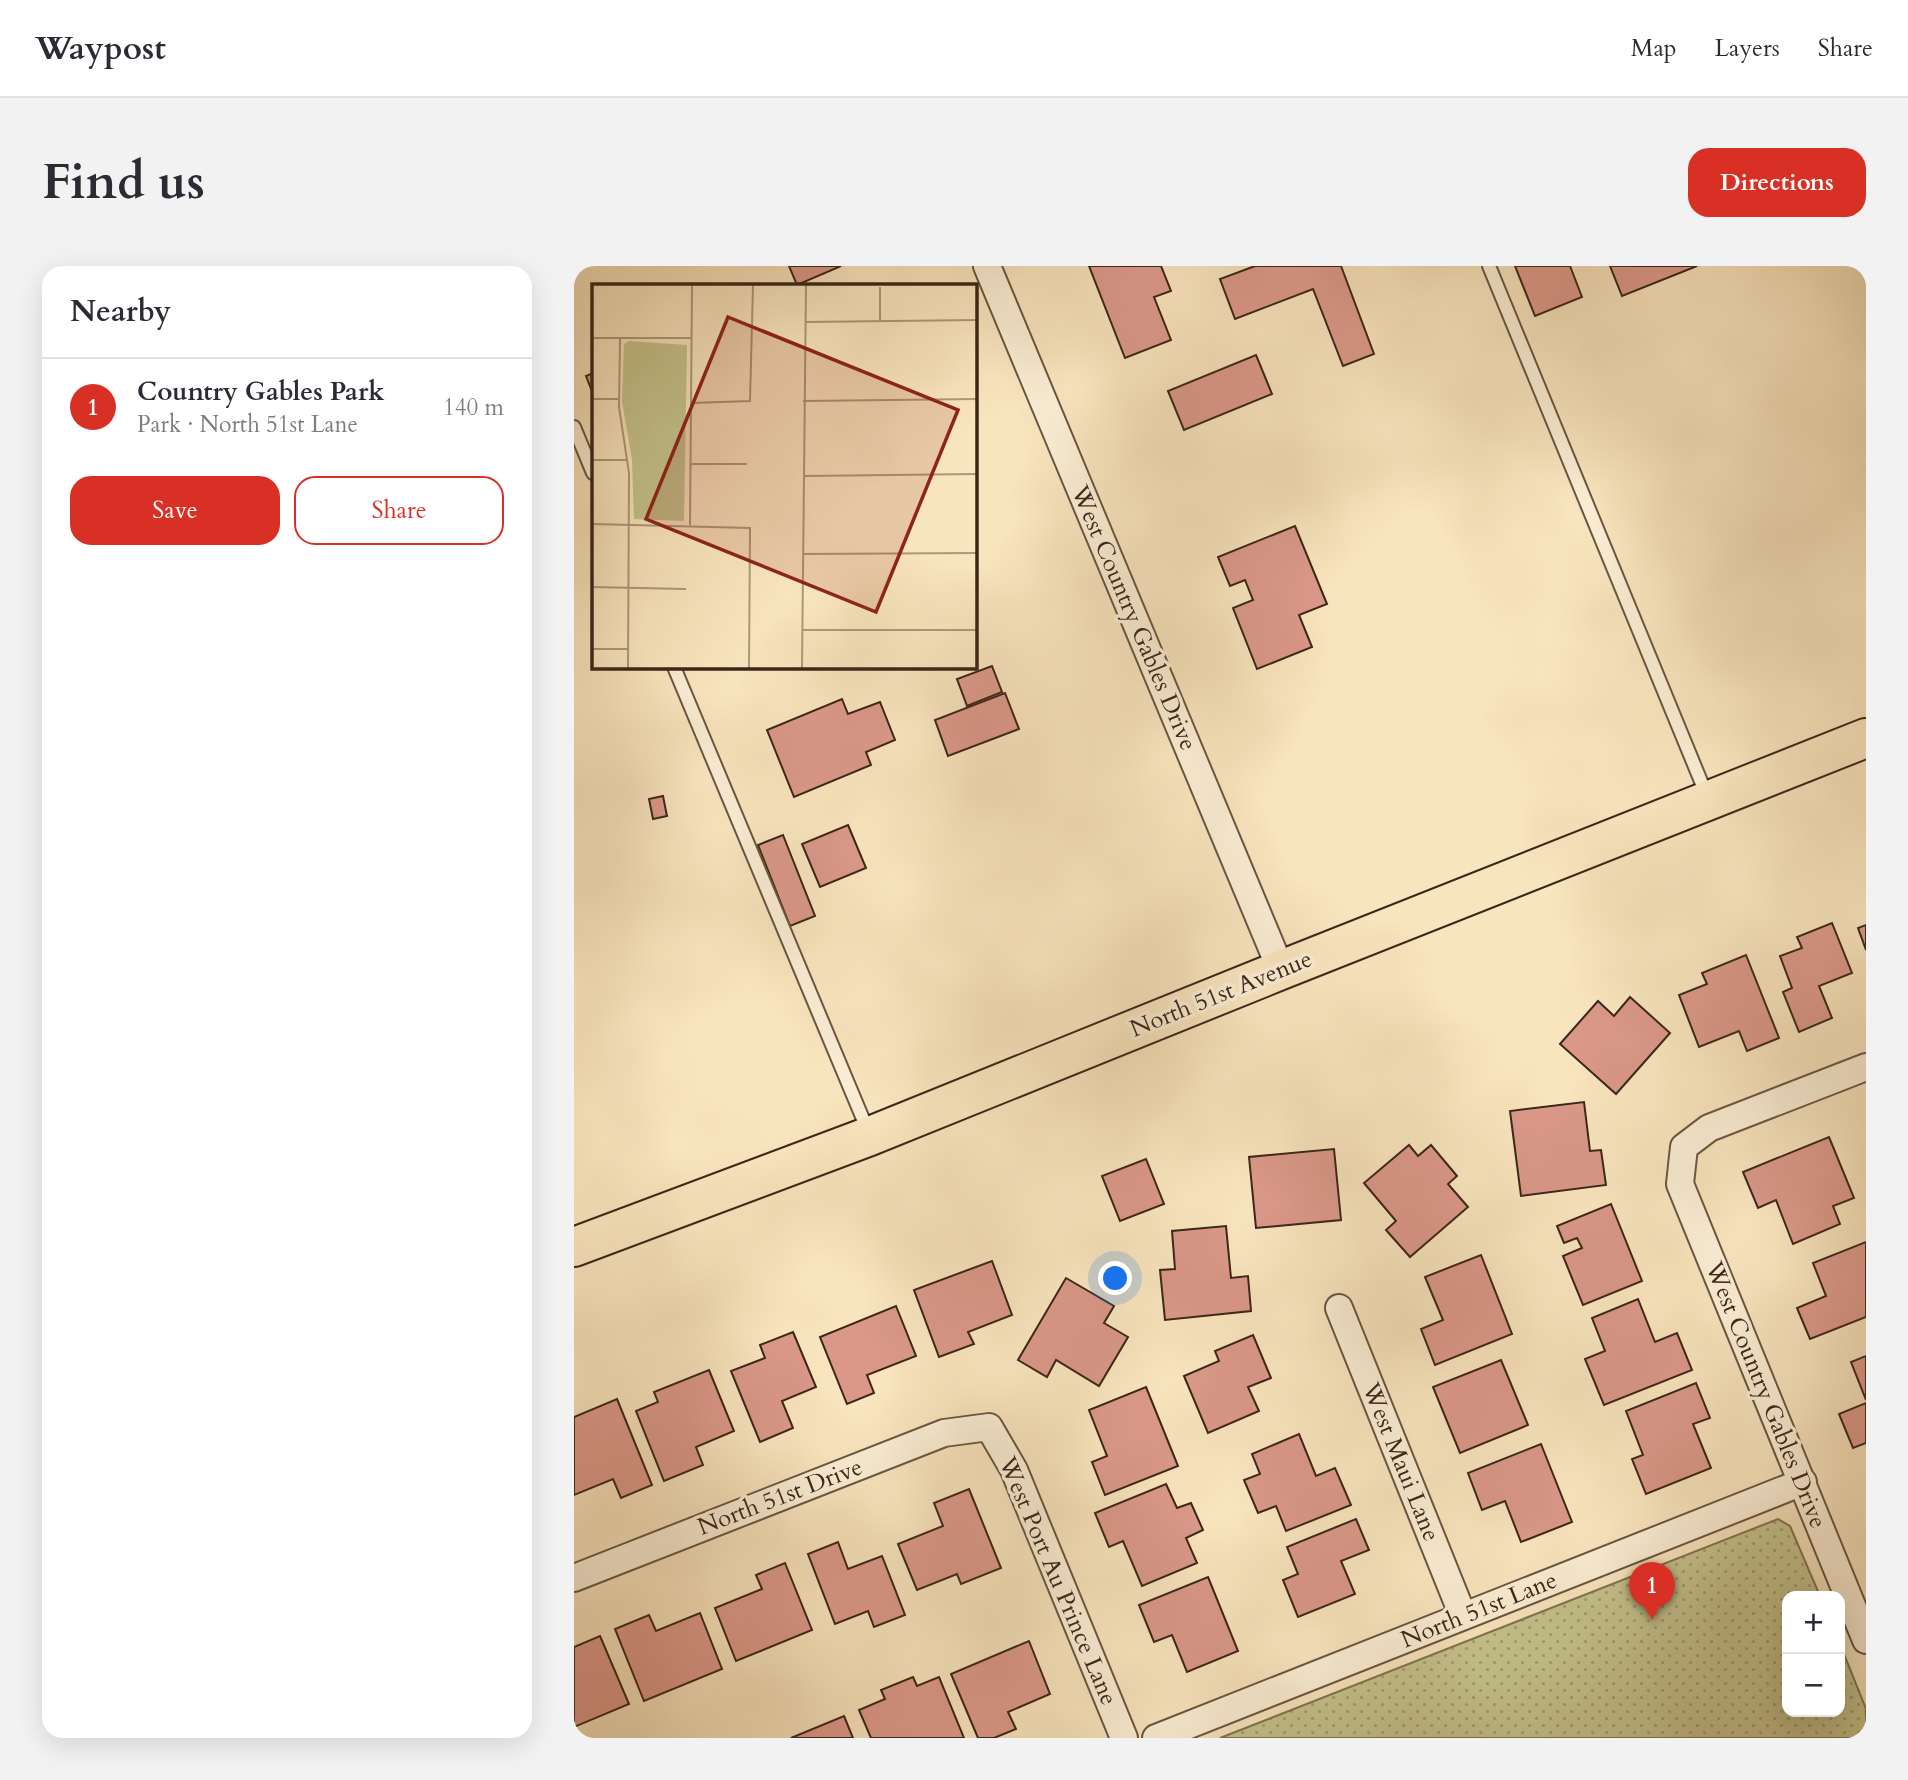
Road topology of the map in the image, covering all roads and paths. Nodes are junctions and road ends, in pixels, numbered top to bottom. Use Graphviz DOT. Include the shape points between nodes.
graph roads {
  1 [pos="987,266"];
  2 [pos="1489,266"];
  3 [pos="574,426"];
  4 [pos="592,471"];
  5 [pos="674,668"];
  6 [pos="1866,738"];
  7 [pos="1708,800"];
  8 [pos="1280,970"];
  9 [pos="1866,1067"];
  10 [pos="870,1136"];
  11 [pos="574,1247"];
  12 [pos="1339,1308"];
  13 [pos="989,1427"];
  14 [pos="1803,1482"];
  15 [pos="574,1578"];
  16 [pos="1463,1616"];
  17 [pos="1866,1640"];
  18 [pos="1124,1738"];
  19 [pos="1156,1738"];
  1 -- 8 [label="street, West Country Gables Drive"];
  2 -- 7 [label="lane"];
  3 -- 4 [label="lane"];
  5 -- 10 [label="lane"];
  6 -- 7 [label="main road, North 51st Avenue"];
  7 -- 8 [label="main road, North 51st Avenue"];
  8 -- 10 [label="main road, North 51st Avenue"];
  9 -- 14 [label="street, West Country Gables Drive" via="1709,1128 1684,1147 1680,1184"];
  10 -- 11 [label="main road, North 51st Avenue"];
  12 -- 16 [label="street, West Maui Lane"];
  13 -- 15 [label="street, North 51st Drive" via="944,1433"];
  13 -- 18 [label="street, West Port Au Prince Lane" via="1014,1470"];
  14 -- 16 [label="street, North 51st Lane"];
  14 -- 17 [label="street, West Country Gables Drive"];
  16 -- 19 [label="street, North 51st Lane"];
}
